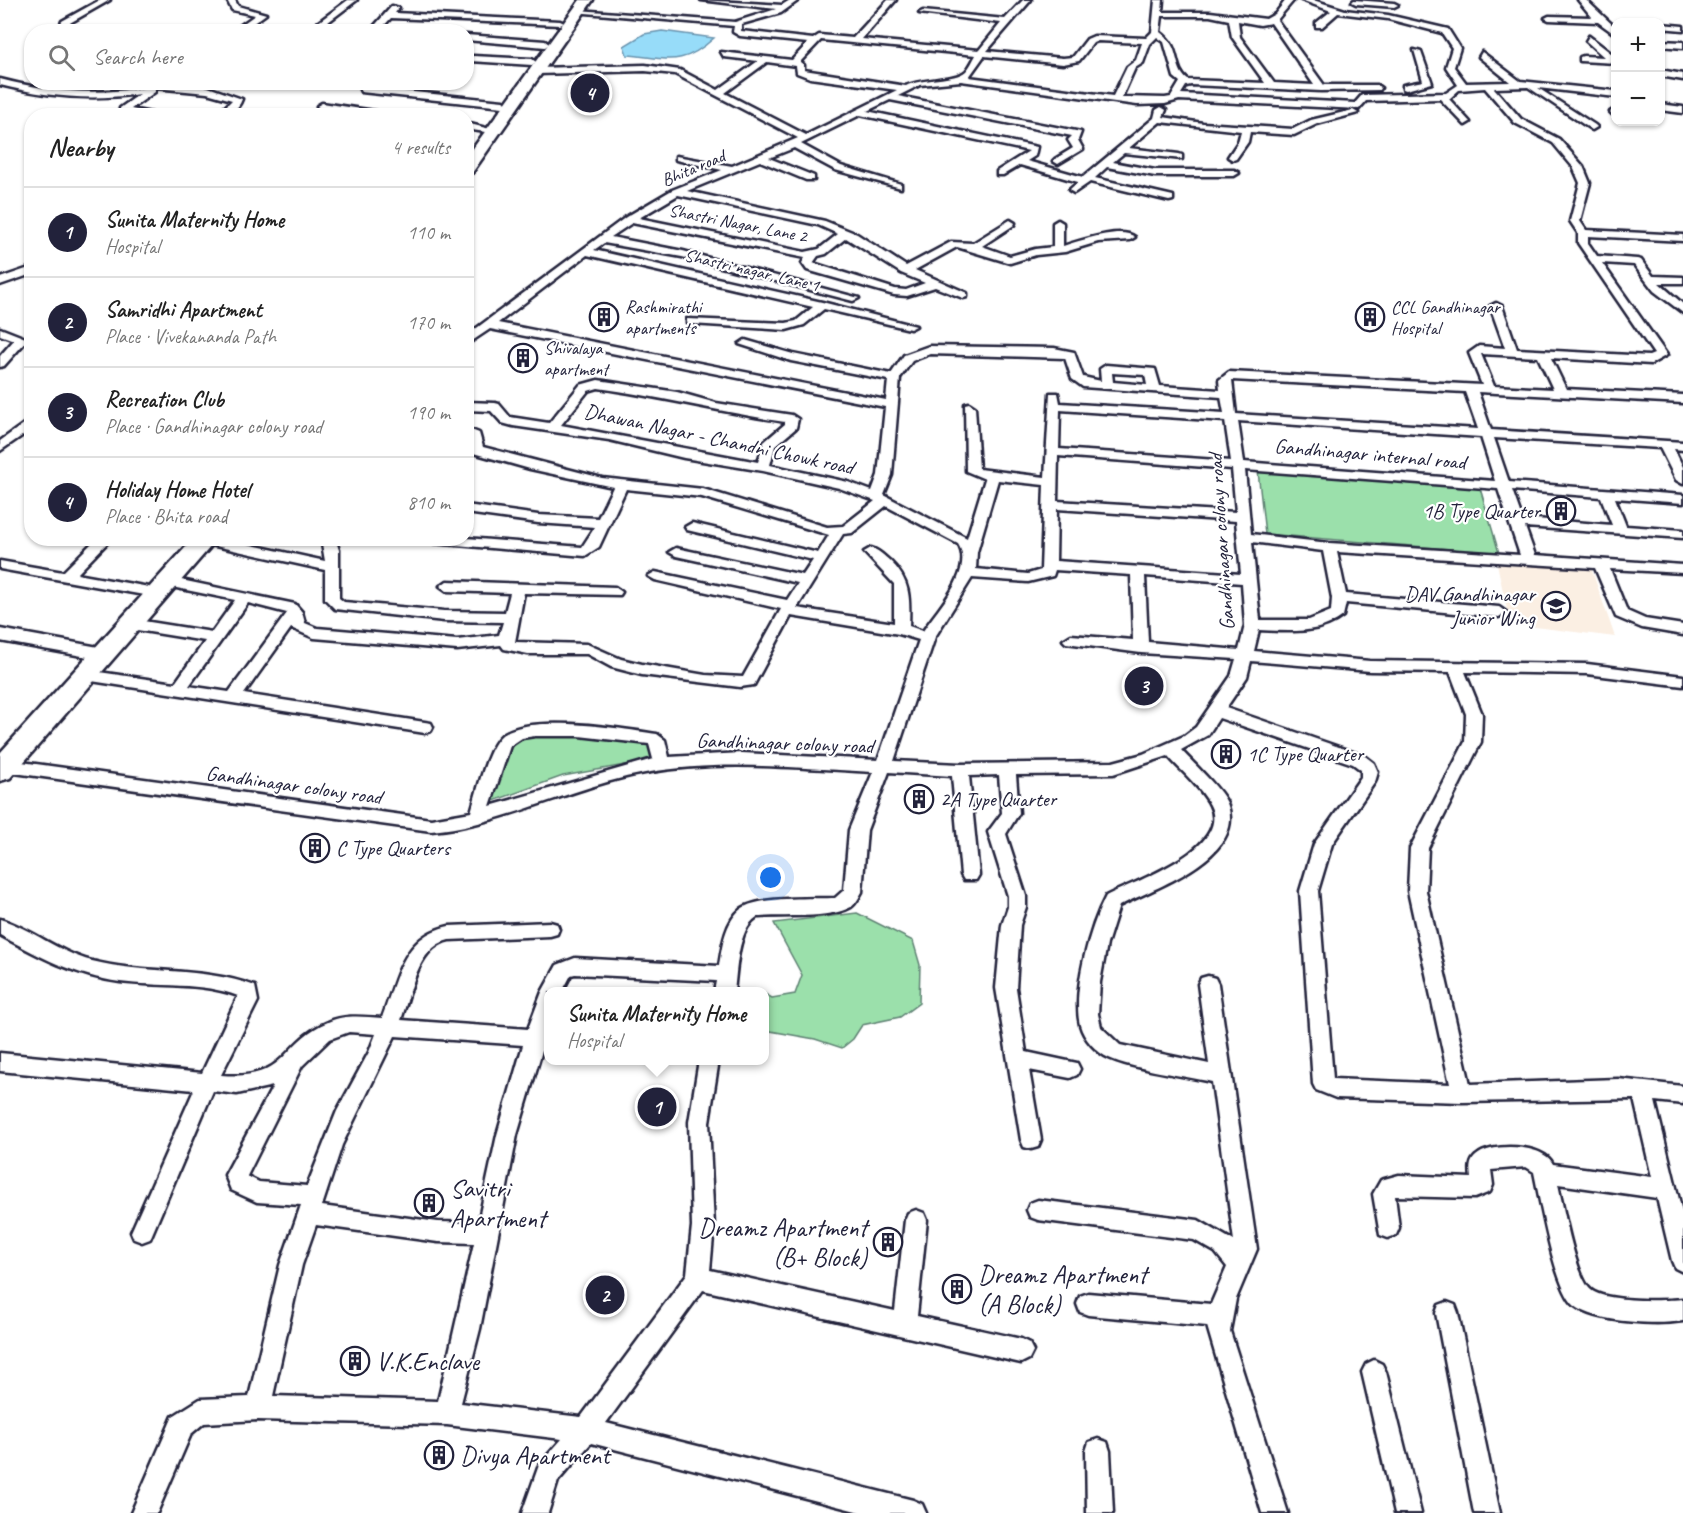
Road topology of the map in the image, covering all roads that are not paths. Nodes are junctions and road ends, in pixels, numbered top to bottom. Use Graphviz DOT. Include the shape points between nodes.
graph roads {
  1 [pos="106,0"];
  2 [pos="231,0"];
  3 [pos="353,0"];
  4 [pos="705,0"];
  5 [pos="795,0"];
  6 [pos="892,0"];
  7 [pos="1027,0"];
  8 [pos="1159,0"];
  9 [pos="1290,0"];
  10 [pos="1305,0"];
  11 [pos="1336,0"];
  12 [pos="1341,0"];
  13 [pos="1582,0"];
  14 [pos="582,4"];
  15 [pos="1321,4"];
  16 [pos="398,5"];
  17 [pos="1394,5"];
  18 [pos="785,7"];
  19 [pos="1337,10"];
  20 [pos="923,13"];
  21 [pos="1156,14"];
  22 [pos="389,15"];
  23 [pos="1233,18"];
  24 [pos="1549,18"];
  25 [pos="1599,20"];
  26 [pos="1005,21"];
  27 [pos="1274,21"];
  28 [pos="560,23"];
  29 [pos="65,24"];
  30 [pos="247,24"];
  31 [pos="320,24"];
  32 [pos="381,24"];
  33 [pos="738,24"];
  34 [pos="1319,25"];
  35 [pos="1665,26"];
  36 [pos="1683,28"];
  37 [pos="1611,29"];
  38 [pos="1156,33"];
  39 [pos="474,38"];
  40 [pos="1589,39"];
  41 [pos="812,41"];
  42 [pos="855,41"];
  43 [pos="1148,41"];
  44 [pos="1665,43"];
  45 [pos="545,44"];
  46 [pos="1683,45"];
  47 [pos="1417,52"];
  48 [pos="724,54"];
  49 [pos="980,54"];
  50 [pos="1482,55"];
  51 [pos="1611,57"];
  52 [pos="474,59"];
  53 [pos="766,59"];
  54 [pos="1583,59"];
  55 [pos="1611,59"];
  56 [pos="794,63"];
  57 [pos="535,66"];
  58 [pos="1665,74"];
  59 [pos="1683,77"];
  60 [pos="961,78"];
  61 [pos="0,82"];
  62 [pos="1186,83"];
  63 [pos="1521,84"];
  64 [pos="1271,85"];
  65 [pos="1487,85"];
  66 [pos="1463,86"];
  67 [pos="24,88"];
  68 [pos="904,88"];
  69 [pos="1321,88"];
  70 [pos="31,90"];
  71 [pos="136,90"];
  72 [pos="152,90"];
  73 [pos="208,90"];
  74 [pos="364,90"];
  75 [pos="719,93"];
  76 [pos="1611,93"];
  77 [pos="1442,96"];
  78 [pos="511,97"];
  79 [pos="887,97"];
  80 [pos="1176,97"];
  81 [pos="1116,100"];
  82 [pos="1165,101"];
  83 [pos="322,106"];
  84 [pos="1359,106"];
  85 [pos="126,108"];
  86 [pos="230,108"];
  87 [pos="335,108"];
  88 [pos="1665,108"];
  89 [pos="1683,110"];
  90 [pos="857,112"];
  91 [pos="1158,119"];
  92 [pos="1465,122"];
  93 [pos="474,127"];
  94 [pos="1592,127"];
  95 [pos="485,129"];
  96 [pos="1246,129"];
  97 [pos="805,138"];
  98 [pos="474,143"];
  99 [pos="794,144"];
  100 [pos="1122,150"];
  101 [pos="474,157"];
  102 [pos="1179,157"];
  103 [pos="1233,157"];
  104 [pos="679,158"];
  105 [pos="761,158"];
  106 [pos="1045,158"];
  107 [pos="1018,162"];
  108 [pos="1106,164"];
  109 [pos="734,169"];
  110 [pos="1000,173"];
  111 [pos="1234,173"];
  112 [pos="1090,177"];
  113 [pos="810,178"];
  114 [pos="897,186"];
  115 [pos="1074,190"];
  116 [pos="676,192"];
  117 [pos="1169,198"];
  118 [pos="630,219"];
  119 [pos="1010,222"];
  120 [pos="1058,223"];
  121 [pos="1583,232"];
  122 [pos="848,235"];
  123 [pos="1130,237"];
  124 [pos="602,238"];
  125 [pos="1683,238"];
  126 [pos="974,247"];
  127 [pos="1058,250"];
  128 [pos="585,251"];
  129 [pos="814,254"];
  130 [pos="1596,259"];
  131 [pos="905,271"];
  132 [pos="24,273"];
  133 [pos="1650,279"];
  134 [pos="1683,280"];
  135 [pos="0,282"];
  136 [pos="932,284"];
  137 [pos="963,295"];
  138 [pos="853,298"];
  139 [pos="822,305"];
  140 [pos="1496,306"];
  141 [pos="1683,310"];
  142 [pos="691,321"];
  143 [pos="488,326"];
  144 [pos="910,326"];
  145 [pos="0,331"];
  146 [pos="474,336"];
  147 [pos="746,344"];
  148 [pos="1512,351"];
  149 [pos="1543,354"];
  150 [pos="0,363"];
  151 [pos="894,378"];
  152 [pos="1470,387"];
  153 [pos="1489,388"];
  154 [pos="1561,392"];
  155 [pos="1226,394"];
  156 [pos="1683,399"];
  157 [pos="892,405"];
  158 [pos="474,406"];
  159 [pos="969,407"];
  160 [pos="1230,416"];
  161 [pos="553,427"];
  162 [pos="24,428"];
  163 [pos="1487,434"];
  164 [pos="474,436"];
  165 [pos="1665,445"];
  166 [pos="1683,446"];
  167 [pos="0,447"];
  168 [pos="1053,452"];
  169 [pos="1238,465"];
  170 [pos="763,467"];
  171 [pos="993,476"];
  172 [pos="1683,480"];
  173 [pos="1052,482"];
  174 [pos="621,485"];
  175 [pos="1504,486"];
  176 [pos="1607,494"];
  177 [pos="881,498"];
  178 [pos="1683,499"];
  179 [pos="1052,505"];
  180 [pos="474,509"];
  181 [pos="1243,517"];
  182 [pos="1516,522"];
  183 [pos="604,523"];
  184 [pos="692,527"];
  185 [pos="1621,530"];
  186 [pos="838,532"];
  187 [pos="1683,534"];
  188 [pos="1245,537"];
  189 [pos="474,543"];
  190 [pos="97,546"];
  191 [pos="193,546"];
  192 [pos="195,546"];
  193 [pos="234,546"];
  194 [pos="331,546"];
  195 [pos="1329,547"];
  196 [pos="676,552"];
  197 [pos="871,552"];
  198 [pos="970,552"];
  199 [pos="1528,557"];
  200 [pos="822,558"];
  201 [pos="1600,562"];
  202 [pos="1050,565"];
  203 [pos="0,566"];
  204 [pos="332,567"];
  205 [pos="1683,569"];
  206 [pos="1138,571"];
  207 [pos="968,573"];
  208 [pos="655,576"];
  209 [pos="66,577"];
  210 [pos="1248,579"];
  211 [pos="808,581"];
  212 [pos="167,582"];
  213 [pos="447,586"];
  214 [pos="518,589"];
  215 [pos="144,590"];
  216 [pos="615,592"];
  217 [pos="245,597"];
  218 [pos="1339,598"];
  219 [pos="789,608"];
  220 [pos="295,612"];
  221 [pos="1499,612"];
  222 [pos="510,617"];
  223 [pos="130,624"];
  224 [pos="1253,625"];
  225 [pos="901,629"];
  226 [pos="1683,630"];
  227 [pos="0,635"];
  228 [pos="927,637"];
  229 [pos="217,638"];
  230 [pos="506,639"];
  231 [pos="1071,640"];
  232 [pos="1141,648"];
  233 [pos="1246,655"];
  234 [pos="92,660"];
  235 [pos="1456,669"];
  236 [pos="1683,681"];
  237 [pos="178,690"];
  238 [pos="232,699"];
  239 [pos="1216,711"];
  240 [pos="425,727"];
  241 [pos="1171,748"];
  242 [pos="1,762"];
  243 [pos="664,764"];
  244 [pos="884,767"];
  245 [pos="960,770"];
  246 [pos="1006,771"];
  247 [pos="478,817"];
  248 [pos="970,875"];
  249 [pos="0,926"];
  250 [pos="550,929"];
  251 [pos="725,982"];
  252 [pos="1208,984"];
  253 [pos="555,987"];
  254 [pos="544,1014"];
  255 [pos="389,1026"];
  256 [pos="535,1038"];
  257 [pos="295,1058"];
  258 [pos="1018,1059"];
  259 [pos="0,1062"];
  260 [pos="708,1065"];
  261 [pos="1070,1069"];
  262 [pos="1221,1075"];
  263 [pos="207,1083"];
  264 [pos="1642,1090"];
  265 [pos="1462,1093"];
  266 [pos="1683,1095"];
  267 [pos="1031,1140"];
  268 [pos="1545,1173"];
  269 [pos="1665,1189"];
  270 [pos="311,1205"];
  271 [pos="1038,1210"];
  272 [pos="915,1220"];
  273 [pos="1388,1228"];
  274 [pos="142,1232"];
  275 [pos="486,1233"];
  276 [pos="1683,1261"];
  277 [pos="1240,1266"];
  278 [pos="698,1278"];
  279 [pos="1088,1304"];
  280 [pos="1683,1310"];
  281 [pos="1447,1313"];
  282 [pos="1218,1316"];
  283 [pos="905,1324"];
  284 [pos="1021,1351"];
  285 [pos="1374,1372"];
  286 [pos="258,1408"];
  287 [pos="447,1413"];
  288 [pos="586,1430"];
  289 [pos="1098,1451"];
  290 [pos="886,1509"];
  291 [pos="144,1513"];
  292 [pos="535,1513"];
  293 [pos="913,1513"];
  294 [pos="1100,1513"];
  295 [pos="1275,1513"];
  296 [pos="1408,1513"];
  297 [pos="1488,1513"];
  1 -- 29 [label="street"];
  2 -- 30 [label="street" via="235,8 262,14"];
  3 -- 31 [label="street"];
  4 -- 18 [label="street"];
  5 -- 18 [label="street"];
  6 -- 42 [label="street"];
  7 -- 26 [label="street"];
  8 -- 21 [label="street"];
  9 -- 27 [label="street"];
  10 -- 15 [label="street"];
  11 -- 15 [label="street"];
  12 -- 17 [label="street"];
  13 -- 25 [label="street"];
  14 -- 28 [label="main road"];
  14 -- 33 [label="street"];
  14 -- 57 [label="main road"];
  15 -- 19 [label="street"];
  16 -- 22 [label="street"];
  18 -- 33 [label="street"];
  19 -- 34 [label="street"];
  19 -- 66 [label="street" via="1445,31 1456,48 1450,67"];
  20 -- 26 [label="street"];
  21 -- 23 [label="street"];
  21 -- 38 [label="street"];
  22 -- 28 [label="street"];
  22 -- 32 [label="street"];
  23 -- 27 [label="street"];
  23 -- 64 [label="street" via="1236,37"];
  24 -- 25 [label="street"];
  25 -- 37 [label="street"];
  26 -- 49 [label="street"];
  27 -- 69 [label="street"];
  28 -- 45 [label="main road"];
  33 -- 41 [label="street" via="740,34"];
  35 -- 36 [label="street"];
  38 -- 43 [label="street"];
  38 -- 62 [label="street" via="1168,41 1178,76"];
  39 -- 45 [label="street"];
  40 -- 51 [label="street"];
  41 -- 42 [label="street" via="819,37"];
  41 -- 56 [label="street"];
  42 -- 49 [label="street"];
  43 -- 49 [label="street" via="1097,38 1069,61"];
  43 -- 81 [label="street"];
  44 -- 46 [label="street"];
  45 -- 57 [label="main road"];
  47 -- 69 [label="street" via="1427,85"];
  48 -- 53 [label="street"];
  49 -- 60 [label="street" via="969,73"];
  50 -- 63 [label="street"];
  52 -- 57 [label="street"];
  53 -- 56 [label="street"];
  53 -- 75 [label="street"];
  54 -- 55 [label="street"];
  56 -- 68 [label="street" via="810,75"];
  57 -- 75 [label="street" via="668,70"];
  57 -- 78 [label="main road"];
  58 -- 59 [label="street"];
  60 -- 68 [label="street, Bhita road"];
  60 -- 81 [label="street, Bhita road"];
  61 -- 67 [label="street"];
  62 -- 64 [label="street"];
  62 -- 80 [label="street"];
  63 -- 65 [label="street"];
  63 -- 76 [label="street"];
  63 -- 94 [label="street"];
  64 -- 69 [label="street"];
  65 -- 66 [label="street"];
  65 -- 121 [label="street" via="1521,123 1556,141 1583,174 1584,195 1575,221"];
  66 -- 77 [label="street"];
  68 -- 79 [label="street, Bhita road"];
  70 -- 71 [label="street" via="72,97"];
  72 -- 85 [label="street"];
  73 -- 86 [label="street" via="237,99"];
  74 -- 78 [label="street"];
  75 -- 97 [label="street"];
  77 -- 84 [label="street" via="1368,97 1360,99"];
  77 -- 92 [label="street"];
  78 -- 95 [label="main road"];
  78 -- 101 [label="main road"];
  79 -- 90 [label="street, Bhita road"];
  79 -- 106 [label="street" via="1078,134 1073,140 1078,149"];
  80 -- 82 [label="street"];
  80 -- 84 [label="street"];
  81 -- 82 [label="street, Bhita road"];
  82 -- 91 [label="street"];
  83 -- 87 [label="street"];
  84 -- 96 [label="street" via="1360,112 1314,122 1298,132"];
  88 -- 89 [label="street"];
  90 -- 97 [label="street, Bhita road"];
  90 -- 106 [label="street" via="1030,146"];
  91 -- 96 [label="street"];
  91 -- 100 [label="street"];
  93 -- 95 [label="street"];
  95 -- 98 [label="main road"];
  96 -- 103 [label="street"];
  97 -- 99 [label="street, Bhita road"];
  99 -- 105 [label="street, Bhita road"];
  99 -- 114 [label="street" via="838,168"];
  100 -- 102 [label="street"];
  100 -- 108 [label="street"];
  104 -- 109 [label="street"];
  105 -- 109 [label="street, Bhita road"];
  105 -- 113 [label="street"];
  106 -- 107 [label="street"];
  106 -- 112 [label="street"];
  107 -- 110 [label="street"];
  107 -- 112 [label="street"];
  108 -- 111 [label="street" via="1155,173"];
  108 -- 112 [label="street"];
  109 -- 116 [label="street, Bhita road"];
  112 -- 115 [label="street"];
  112 -- 117 [label="street"];
  116 -- 118 [label="street, Bhita road"];
  116 -- 122 [label="street" via="814,221"];
  118 -- 124 [label="street, Bhita road"];
  118 -- 129 [label="street, Shastri Nagar, Lane 2" via="797,254"];
  119 -- 126 [label="street"];
  120 -- 127 [label="street"];
  121 -- 125 [label="street"];
  121 -- 130 [label="street" via="1583,243"];
  122 -- 129 [label="street, Shastri Nagar, Lane 2"];
  122 -- 131 [label="street"];
  123 -- 127 [label="street" via="1097,239"];
  124 -- 128 [label="street, Bhita road"];
  124 -- 138 [label="street" via="683,254"];
  126 -- 127 [label="street" via="1010,260"];
  126 -- 131 [label="street" via="955,244"];
  128 -- 139 [label="street, Shastri nagar, Lane 1"];
  128 -- 143 [label="street, Bhita road"];
  129 -- 136 [label="street" via="807,263 811,268 894,292 907,293"];
  130 -- 133 [label="street" via="1637,262"];
  130 -- 149 [label="street" via="1661,355 1651,360"];
  131 -- 136 [label="street"];
  132 -- 135 [label="street"];
  133 -- 134 [label="street"];
  133 -- 141 [label="street"];
  136 -- 137 [label="street"];
  139 -- 142 [label="street" via="800,323 786,327"];
  139 -- 144 [label="street, Shastri nagar, Lane 1"];
  140 -- 148 [label="street"];
  143 -- 146 [label="street, Bhita road"];
  143 -- 157 [label="street"];
  145 -- 150 [label="street" via="22,339"];
  147 -- 151 [label="street"];
  148 -- 149 [label="street"];
  148 -- 153 [label="street" via="1475,353"];
  149 -- 154 [label="street"];
  151 -- 155 [label="street" via="908,358 929,350 1054,352 1072,358 1081,382 1107,386 1107,369 1132,370 1151,372 1154,389"];
  151 -- 157 [label="street"];
  152 -- 153 [label="street"];
  152 -- 155 [label="street, Gandhinagar colony road" via="1229,375 1225,380"];
  152 -- 163 [label="street"];
  153 -- 154 [label="street"];
  154 -- 156 [label="street"];
  155 -- 160 [label="street, Gandhinagar colony road"];
  157 -- 177 [label="street"];
  158 -- 161 [label="street, Dhawan Nagar - Chandni Chowk road" via="495,407 506,420"];
  159 -- 171 [label="street" via="971,467 977,474"];
  160 -- 163 [label="street"];
  160 -- 168 [label="street" via="1054,400"];
  160 -- 169 [label="street, Gandhinagar colony road"];
  161 -- 170 [label="street, Dhawan Nagar - Chandni Chowk road"];
  161 -- 170 [label="street" via="584,388 598,384 792,419 791,425 769,445"];
  162 -- 167 [label="street"];
  163 -- 165 [label="street"];
  163 -- 175 [label="street"];
  164 -- 174 [label="street" via="478,450"];
  165 -- 166 [label="street"];
  165 -- 172 [label="street"];
  168 -- 169 [label="street, Gandhinagar internal road"];
  168 -- 173 [label="street"];
  169 -- 175 [label="street, Gandhinagar internal road"];
  169 -- 181 [label="street, Gandhinagar colony road"];
  170 -- 177 [label="street, Dhawan Nagar - Chandni Chowk road"];
  171 -- 173 [label="street"];
  171 -- 198 [label="street"];
  173 -- 179 [label="street"];
  174 -- 183 [label="street"];
  174 -- 186 [label="street" via="703,493"];
  175 -- 176 [label="street, Gandhinagar internal road"];
  175 -- 182 [label="street"];
  176 -- 178 [label="street, Gandhinagar internal road"];
  176 -- 185 [label="street"];
  177 -- 186 [label="street" via="854,525"];
  177 -- 198 [label="street, Dhawan Nagar - Chandni Chowk road" via="963,541"];
  179 -- 181 [label="street"];
  179 -- 202 [label="street"];
  180 -- 183 [label="street"];
  181 -- 188 [label="street, Gandhinagar colony road"];
  182 -- 185 [label="street"];
  182 -- 199 [label="street"];
  183 -- 189 [label="street" via="590,550 579,553"];
  184 -- 200 [label="street"];
  185 -- 187 [label="street"];
  186 -- 200 [label="street"];
  188 -- 195 [label="street"];
  188 -- 210 [label="street, Gandhinagar colony road"];
  190 -- 209 [label="street"];
  191 -- 215 [label="main road"];
  192 -- 212 [label="main road"];
  193 -- 204 [label="street"];
  194 -- 204 [label="street"];
  195 -- 199 [label="street"];
  195 -- 218 [label="street"];
  196 -- 211 [label="street"];
  197 -- 225 [label="street" via="899,576"];
  198 -- 207 [label="street"];
  199 -- 201 [label="street"];
  200 -- 211 [label="street"];
  201 -- 205 [label="street"];
  201 -- 226 [label="street" via="1621,614 1642,624"];
  202 -- 206 [label="street"];
  202 -- 207 [label="street" via="1048,573 1028,578"];
  203 -- 209 [label="street"];
  204 -- 222 [label="street" via="332,599 340,606 444,616"];
  206 -- 210 [label="street"];
  206 -- 232 [label="street"];
  207 -- 228 [label="street"];
  208 -- 219 [label="street"];
  209 -- 215 [label="street"];
  210 -- 224 [label="street, Gandhinagar colony road"];
  211 -- 219 [label="street"];
  212 -- 217 [label="street"];
  212 -- 223 [label="main road"];
  213 -- 214 [label="street"];
  214 -- 216 [label="street"];
  214 -- 222 [label="street"];
  215 -- 234 [label="main road"];
  217 -- 220 [label="street" via="278,603"];
  217 -- 229 [label="street"];
  218 -- 221 [label="street"];
  218 -- 224 [label="street" via="1338,613 1331,620 1318,624"];
  219 -- 225 [label="street"];
  219 -- 230 [label="street" via="744,683 618,664 590,650 514,647"];
  220 -- 230 [label="street" via="298,626 314,633 457,645"];
  220 -- 238 [label="street"];
  222 -- 230 [label="street"];
  223 -- 229 [label="street"];
  223 -- 234 [label="main road"];
  224 -- 233 [label="street, Gandhinagar colony road"];
  225 -- 228 [label="street"];
  227 -- 234 [label="street"];
  228 -- 244 [label="street"];
  229 -- 237 [label="street"];
  231 -- 232 [label="street"];
  232 -- 233 [label="street"];
  233 -- 235 [label="street"];
  233 -- 239 [label="street, Gandhinagar colony road" via="1239,677"];
  234 -- 237 [label="street"];
  234 -- 242 [label="main road"];
  235 -- 236 [label="street" via="1587,669"];
  235 -- 265 [label="street" via="1477,727 1419,848 1416,870 1419,902"];
  237 -- 238 [label="street"];
  238 -- 240 [label="street"];
  239 -- 241 [label="street, Gandhinagar colony road" via="1202,731"];
  239 -- 265 [label="street" via="1359,760 1370,771 1369,778 1326,837 1311,871 1309,891 1323,1084 1336,1089"];
  241 -- 246 [label="street, Gandhinagar colony road" via="1113,768"];
  241 -- 262 [label="street" via="1219,804 1221,827 1208,849 1194,860 1112,902 1101,929 1087,1011 1090,1027 1115,1052"];
  242 -- 247 [label="street, Gandhinagar colony road" via="431,825"];
  243 -- 244 [label="street, Gandhinagar colony road" via="742,759"];
  243 -- 247 [label="street, Gandhinagar colony road"];
  243 -- 247 [label="street" via="657,740 565,730 513,735 503,745"];
  244 -- 245 [label="street, Gandhinagar colony road"];
  244 -- 251 [label="street" via="858,830 853,892 836,905 754,910 744,914"];
  245 -- 246 [label="street, Gandhinagar colony road"];
  245 -- 248 [label="street"];
  246 -- 258 [label="street" via="1011,819 997,832 1017,896 1005,971"];
  249 -- 263 [label="street" via="65,962 105,972 232,986 248,992 248,1001"];
  250 -- 255 [label="street" via="449,933 425,942 416,954"];
  251 -- 253 [label="street" via="575,966 564,970"];
  252 -- 262 [label="street"];
  254 -- 256 [label="street"];
  255 -- 256 [label="street"];
  255 -- 257 [label="street" via="333,1027"];
  255 -- 270 [label="street" via="347,1111"];
  256 -- 275 [label="street" via="507,1135"];
  257 -- 263 [label="street" via="272,1078 257,1083"];
  257 -- 270 [label="street" via="236,1175 239,1184 257,1192"];
  258 -- 261 [label="street"];
  258 -- 267 [label="street"];
  259 -- 263 [label="street"];
  260 -- 278 [label="street" via="699,1122 703,1226"];
  262 -- 277 [label="street" via="1244,1233"];
  263 -- 274 [label="street"];
  264 -- 265 [label="street"];
  264 -- 266 [label="street"];
  264 -- 269 [label="street"];
  268 -- 269 [label="street"];
  268 -- 273 [label="street" via="1543,1166 1529,1157 1491,1159 1482,1163 1482,1185 1475,1188 1389,1187 1384,1194"];
  268 -- 280 [label="street" via="1568,1270 1574,1287 1585,1300 1600,1306"];
  269 -- 276 [label="street"];
  270 -- 275 [label="street" via="438,1232"];
  270 -- 286 [label="street" via="278,1316"];
  271 -- 277 [label="street" via="1198,1230 1223,1245"];
  272 -- 283 [label="street"];
  275 -- 287 [label="street"];
  277 -- 282 [label="street" via="1220,1304"];
  278 -- 283 [label="street"];
  278 -- 288 [label="street"];
  279 -- 282 [label="street"];
  281 -- 297 [label="street"];
  282 -- 295 [label="street" via="1218,1331"];
  283 -- 284 [label="street"];
  285 -- 296 [label="street"];
  286 -- 287 [label="street"];
  286 -- 291 [label="street" via="213,1409 191,1416 176,1437"];
  287 -- 288 [label="street"];
  288 -- 290 [label="street"];
  288 -- 292 [label="street" via="548,1474"];
  289 -- 294 [label="street"];
  290 -- 293 [label="street"];
}
